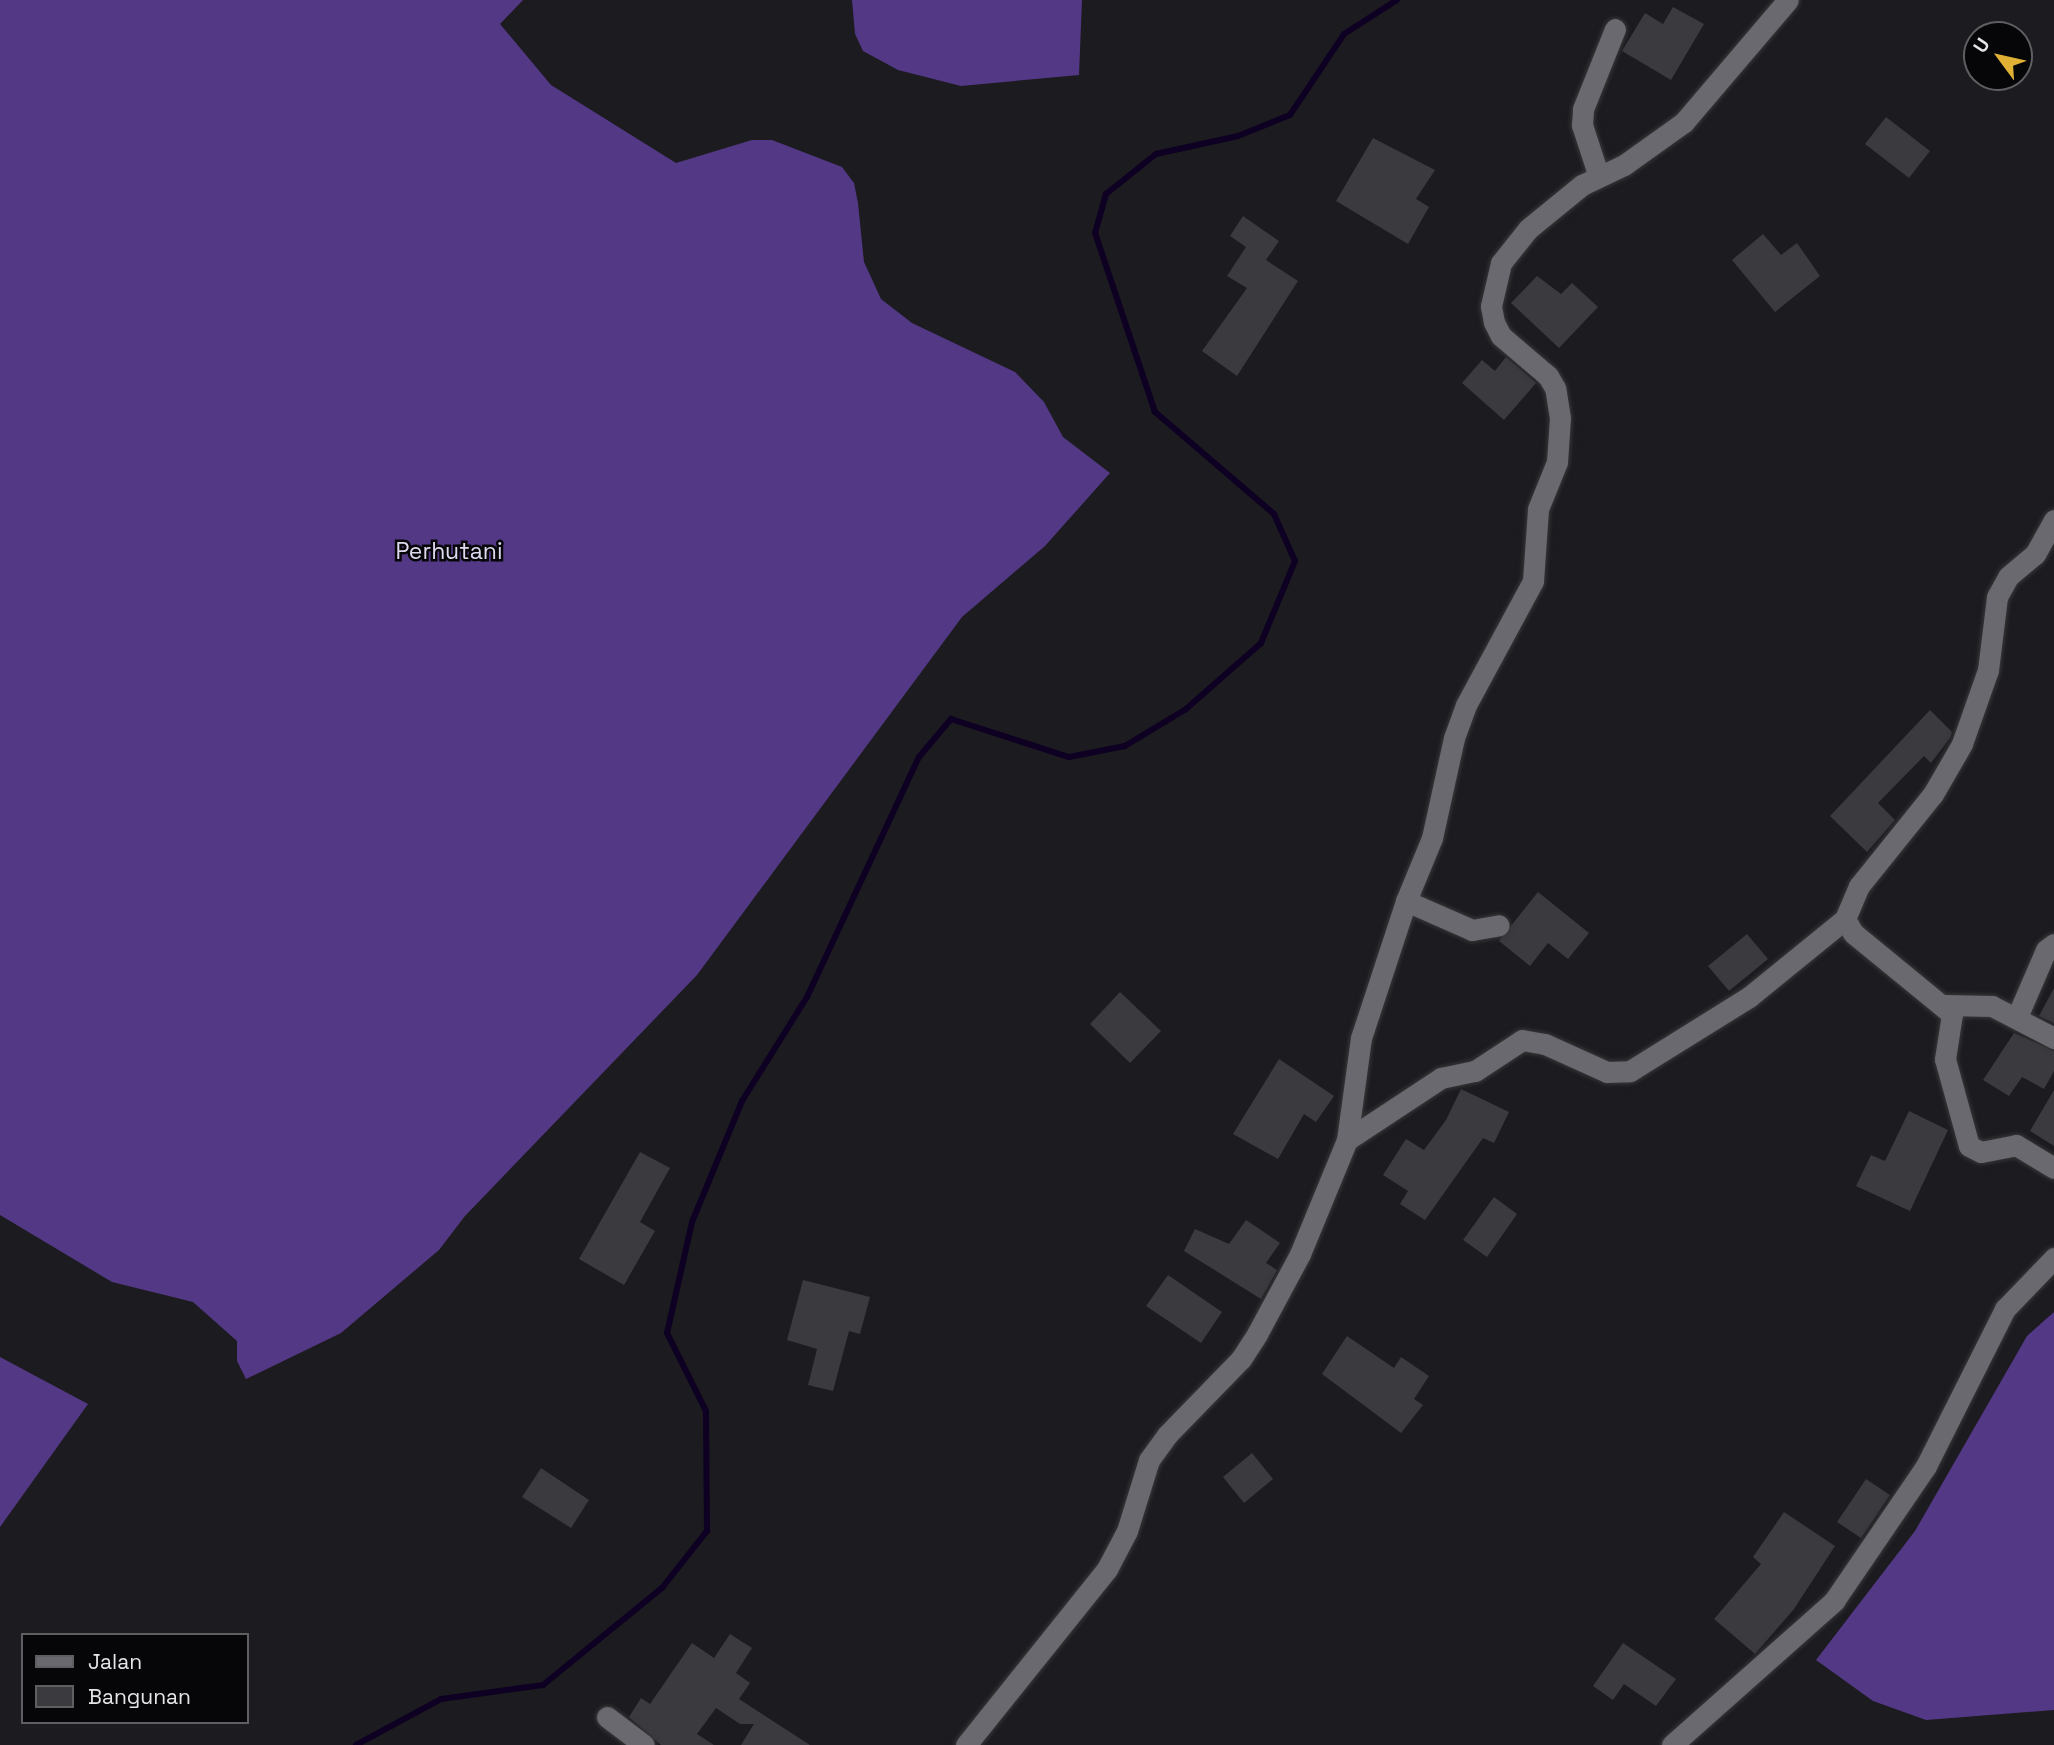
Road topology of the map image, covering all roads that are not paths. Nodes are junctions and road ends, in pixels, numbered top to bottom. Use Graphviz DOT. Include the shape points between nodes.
graph roads {
  1 [pos="1788,0"];
  2 [pos="1615,29"];
  3 [pos="1598,174"];
  4 [pos="2054,520"];
  5 [pos="1406,901"];
  6 [pos="1845,919"];
  7 [pos="1499,925"];
  8 [pos="2054,944"];
  9 [pos="1946,1005"];
  10 [pos="2017,1017"];
  11 [pos="2054,1038"];
  12 [pos="1347,1140"];
  13 [pos="2054,1168"];
  14 [pos="2054,1258"];
  15 [pos="607,1717"];
  16 [pos="644,1745"];
  17 [pos="966,1745"];
  18 [pos="1672,1745"];
  1 -- 3 [label="street" via="1684,122 1624,165"];
  2 -- 3 [label="street" via="1583,109 1582,125"];
  3 -- 5 [label="street" via="1512,244 1494,285 1491,306 1500,336 1555,388 1560,418 1557,462 1538,509 1533,582 1466,705 1432,838"];
  4 -- 6 [label="street" via="2035,554 2008,577 1997,597 1988,670 1962,744 1933,794 1859,886"];
  5 -- 7 [label="street" via="1472,930"];
  5 -- 12 [label="street" via="1361,1038"];
  6 -- 9 [label="street" via="1853,933"];
  6 -- 12 [label="street" via="1749,997 1630,1072 1607,1072 1545,1044 1522,1040 1475,1071 1441,1078"];
  8 -- 10 [label="street" via="2046,950"];
  9 -- 10 [label="street" via="1979,1003"];
  9 -- 13 [label="street" via="1954,1020 1945,1059 1964,1137 1980,1152 2007,1146 2026,1148"];
  10 -- 11 [label="street"];
  12 -- 17 [label="street" via="1300,1254 1257,1334 1241,1359 1155,1451 1140,1480 1127,1531 1107,1569"];
  14 -- 18 [label="street" via="2005,1309 1926,1466 1834,1601"];
  15 -- 16 [label="street"];
}
